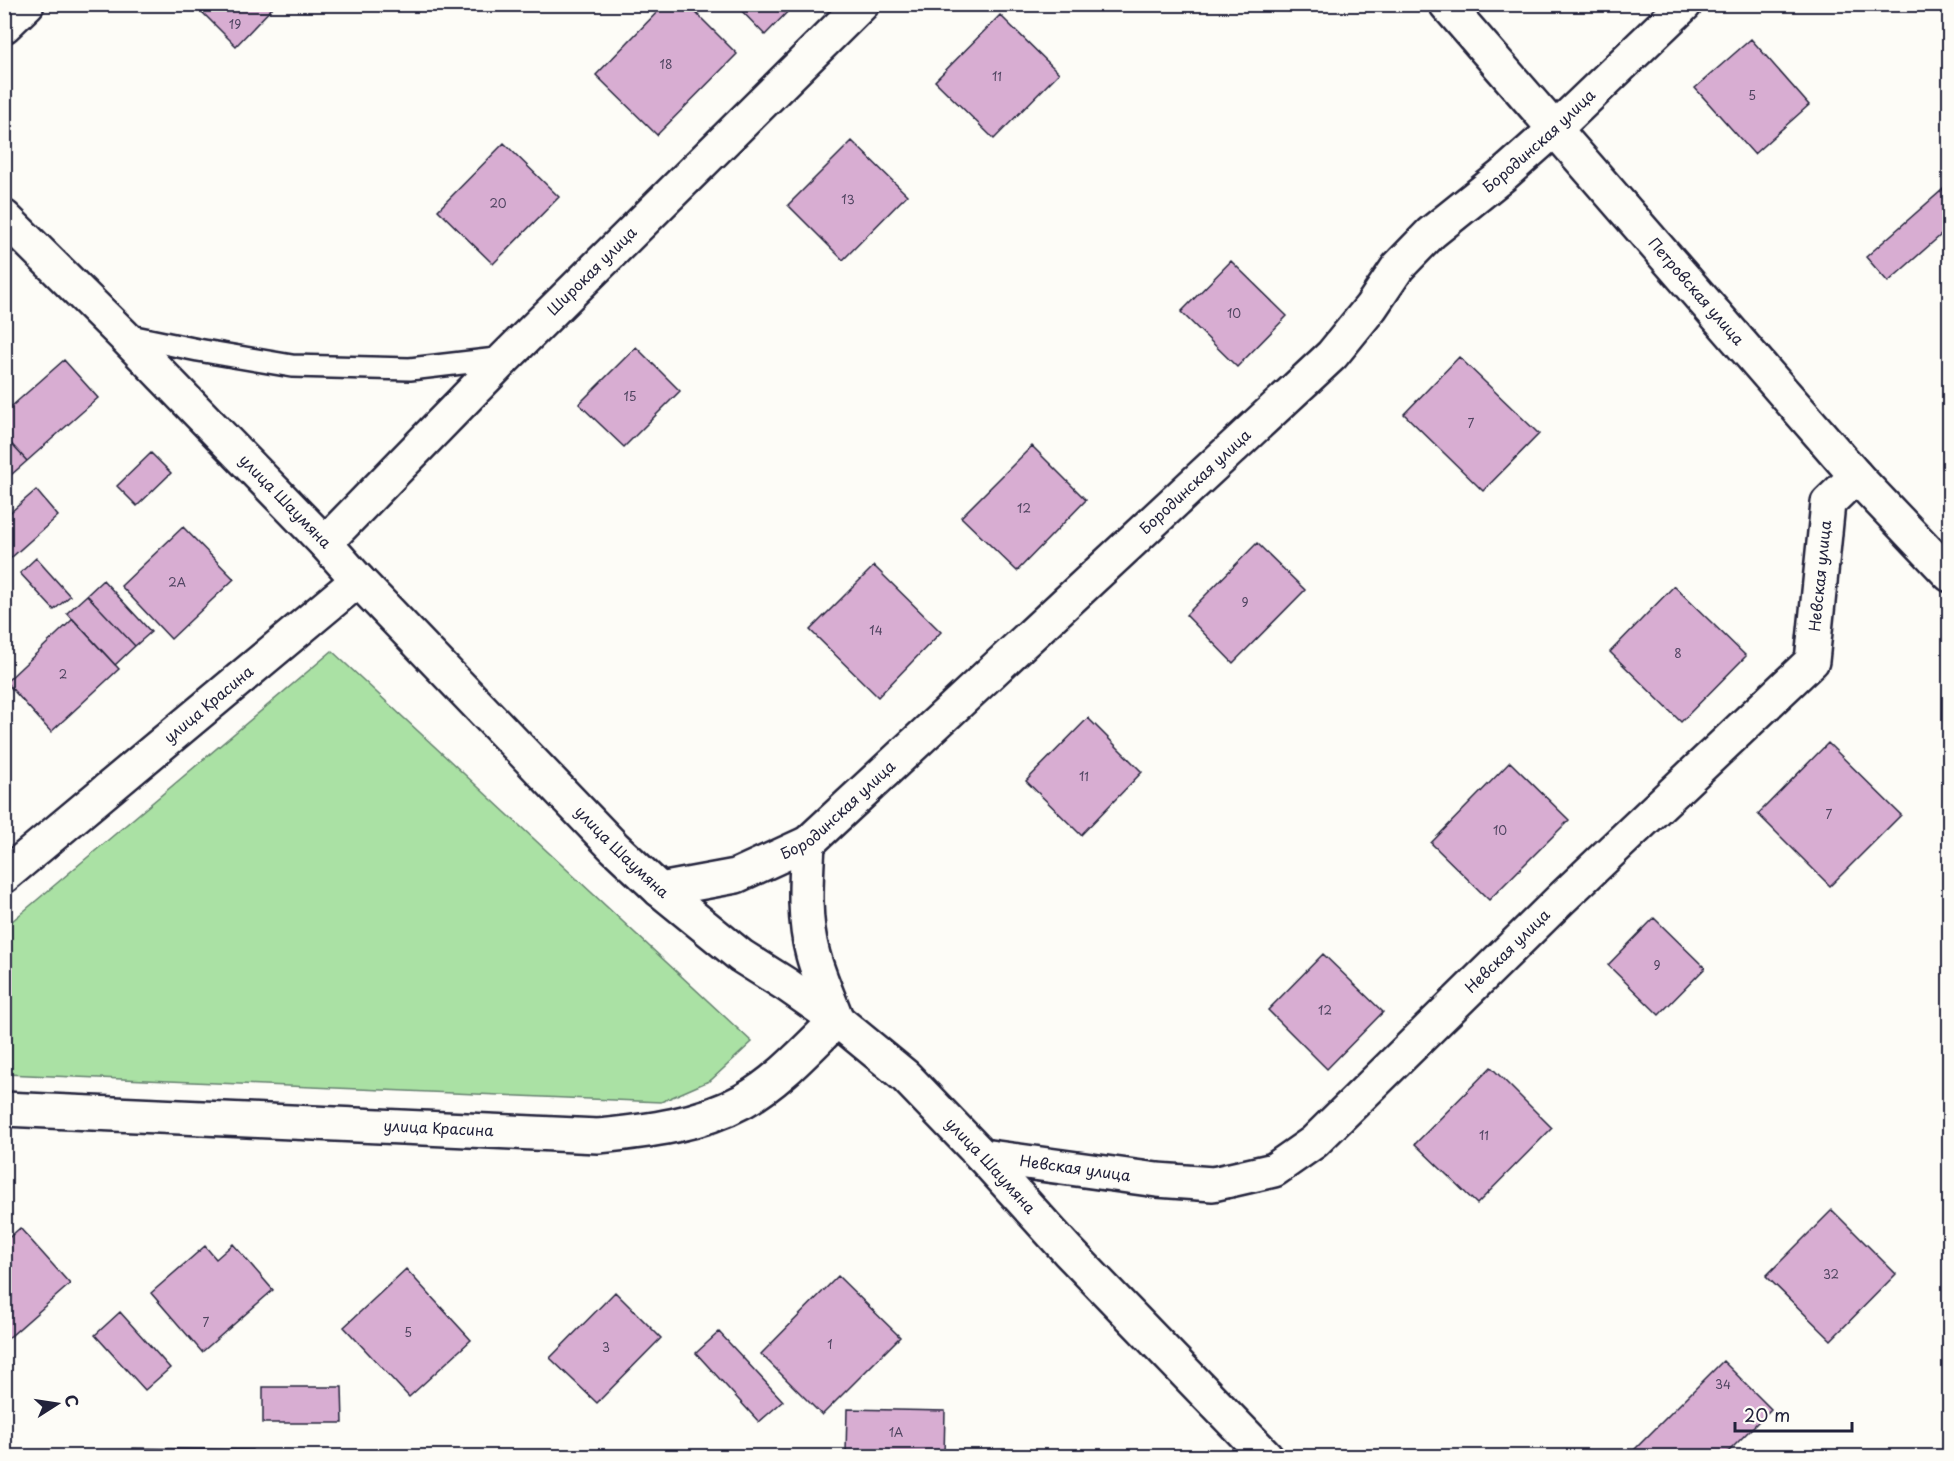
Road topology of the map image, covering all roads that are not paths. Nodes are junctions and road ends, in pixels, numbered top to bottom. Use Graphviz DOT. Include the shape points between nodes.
graph roads {
  1 [pos="27,4"];
  2 [pos="862,4"];
  3 [pos="1446,4"];
  4 [pos="1685,4"];
  5 [pos="4,26"];
  6 [pos="1555,129"];
  7 [pos="4,217"];
  8 [pos="123,335"];
  9 [pos="505,358"];
  10 [pos="1856,476"];
  11 [pos="325,543"];
  12 [pos="1943,555"];
  13 [pos="358,580"];
  14 [pos="808,843"];
  15 [pos="4,876"];
  16 [pos="660,890"];
  17 [pos="837,1020"];
  18 [pos="4,1110"];
  19 [pos="982,1156"];
  20 [pos="1266,1456"];
  1 -- 5 [label="street"];
  2 -- 9 [label="street, Широкая улица"];
  3 -- 6 [label="street, Петровская улица"];
  4 -- 6 [label="street, Бородинская улица"];
  6 -- 10 [label="street, Петровская улица"];
  6 -- 14 [label="street, Бородинская улица" via="1431,233 1398,267 1332,355"];
  7 -- 8 [label="street, улица Шаумяна"];
  8 -- 9 [label="lane" via="292,366 410,369"];
  8 -- 11 [label="street, улица Шаумяна"];
  9 -- 11 [label="street, Широкая улица"];
  10 -- 12 [label="street, Петровская улица"];
  10 -- 19 [label="street, Невская улица" via="1828,503 1812,661 1560,900 1314,1142 1274,1170 1213,1184"];
  11 -- 13 [label="street, улица Шаумяна"];
  13 -- 15 [label="street, улица Красина"];
  13 -- 16 [label="street, улица Шаумяна"];
  14 -- 16 [label="street, Бородинская улица" via="736,876"];
  14 -- 17 [label="street" via="807,924 813,955"];
  16 -- 17 [label="street, улица Шаумяна" via="741,956"];
  17 -- 18 [label="street, улица Красина" via="775,1079 744,1100 706,1117 654,1130 598,1136"];
  17 -- 19 [label="street, улица Шаумяна" via="905,1076"];
  19 -- 20 [label="street, улица Шаумяна"];
}
